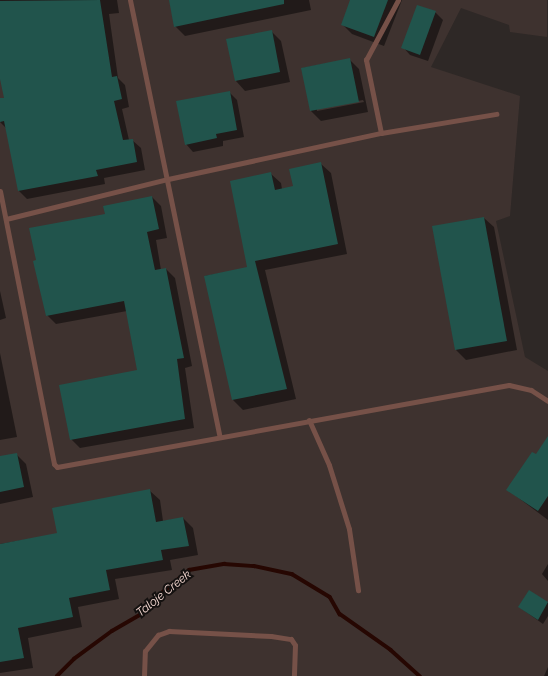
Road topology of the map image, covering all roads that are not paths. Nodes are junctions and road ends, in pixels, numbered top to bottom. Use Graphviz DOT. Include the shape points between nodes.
graph roads {
  1 [pos="130,0"];
  2 [pos="398,0"];
  3 [pos="496,114"];
  4 [pos="381,133"];
  5 [pos="168,179"];
  6 [pos="0,191"];
  7 [pos="6,220"];
  8 [pos="548,401"];
  9 [pos="309,420"];
  10 [pos="220,437"];
  11 [pos="358,590"];
  12 [pos="144,676"];
  13 [pos="294,676"];
  1 -- 5 [label="lane"];
  2 -- 4 [label="lane" via="366,60"];
  3 -- 4 [label="lane"];
  4 -- 5 [label="lane"];
  5 -- 7 [label="lane"];
  5 -- 10 [label="lane"];
  6 -- 7 [label="lane"];
  7 -- 10 [label="lane" via="54,464 62,468"];
  8 -- 9 [label="lane" via="531,390 510,385"];
  9 -- 10 [label="lane"];
  9 -- 11 [label="lane" via="329,465 349,529"];
  12 -- 13 [label="lane" via="146,651 158,635 169,631 271,636 291,640 295,645"];
}
